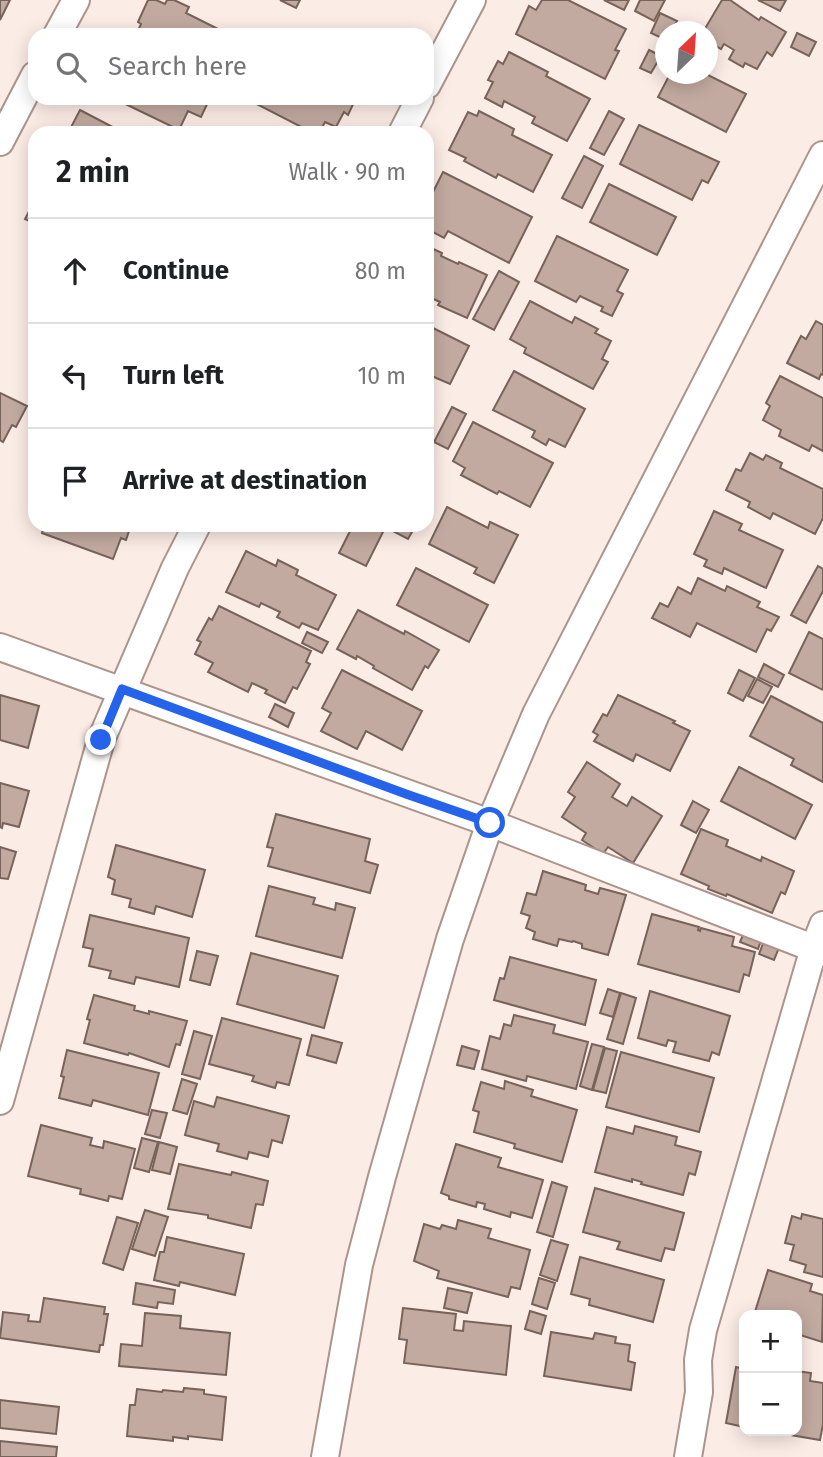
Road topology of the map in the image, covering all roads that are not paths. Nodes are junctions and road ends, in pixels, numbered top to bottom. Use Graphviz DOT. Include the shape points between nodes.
graph roads {
  1 [pos="76,0"];
  2 [pos="472,0"];
  3 [pos="61,28"];
  4 [pos="434,72"];
  5 [pos="28,88"];
  6 [pos="416,105"];
  7 [pos="406,126"];
  8 [pos="0,142"];
  9 [pos="823,155"];
  10 [pos="193,532"];
  11 [pos="0,647"];
  12 [pos="122,689"];
  13 [pos="490,823"];
  14 [pos="820,942"];
  15 [pos="0,1101"];
  16 [pos="325,1457"];
  17 [pos="688,1457"];
  1 -- 3 [label="street"];
  2 -- 4 [label="street"];
  5 -- 8 [label="street"];
  6 -- 7 [label="street"];
  9 -- 13 [label="street" via="536,714"];
  10 -- 12 [label="street"];
  11 -- 12 [label="street"];
  12 -- 13 [label="street"];
  12 -- 15 [label="street" via="101,740"];
  13 -- 14 [label="street"];
  13 -- 16 [label="street" via="450,939 359,1265"];
  14 -- 17 [label="street" via="703,1330"];
}
